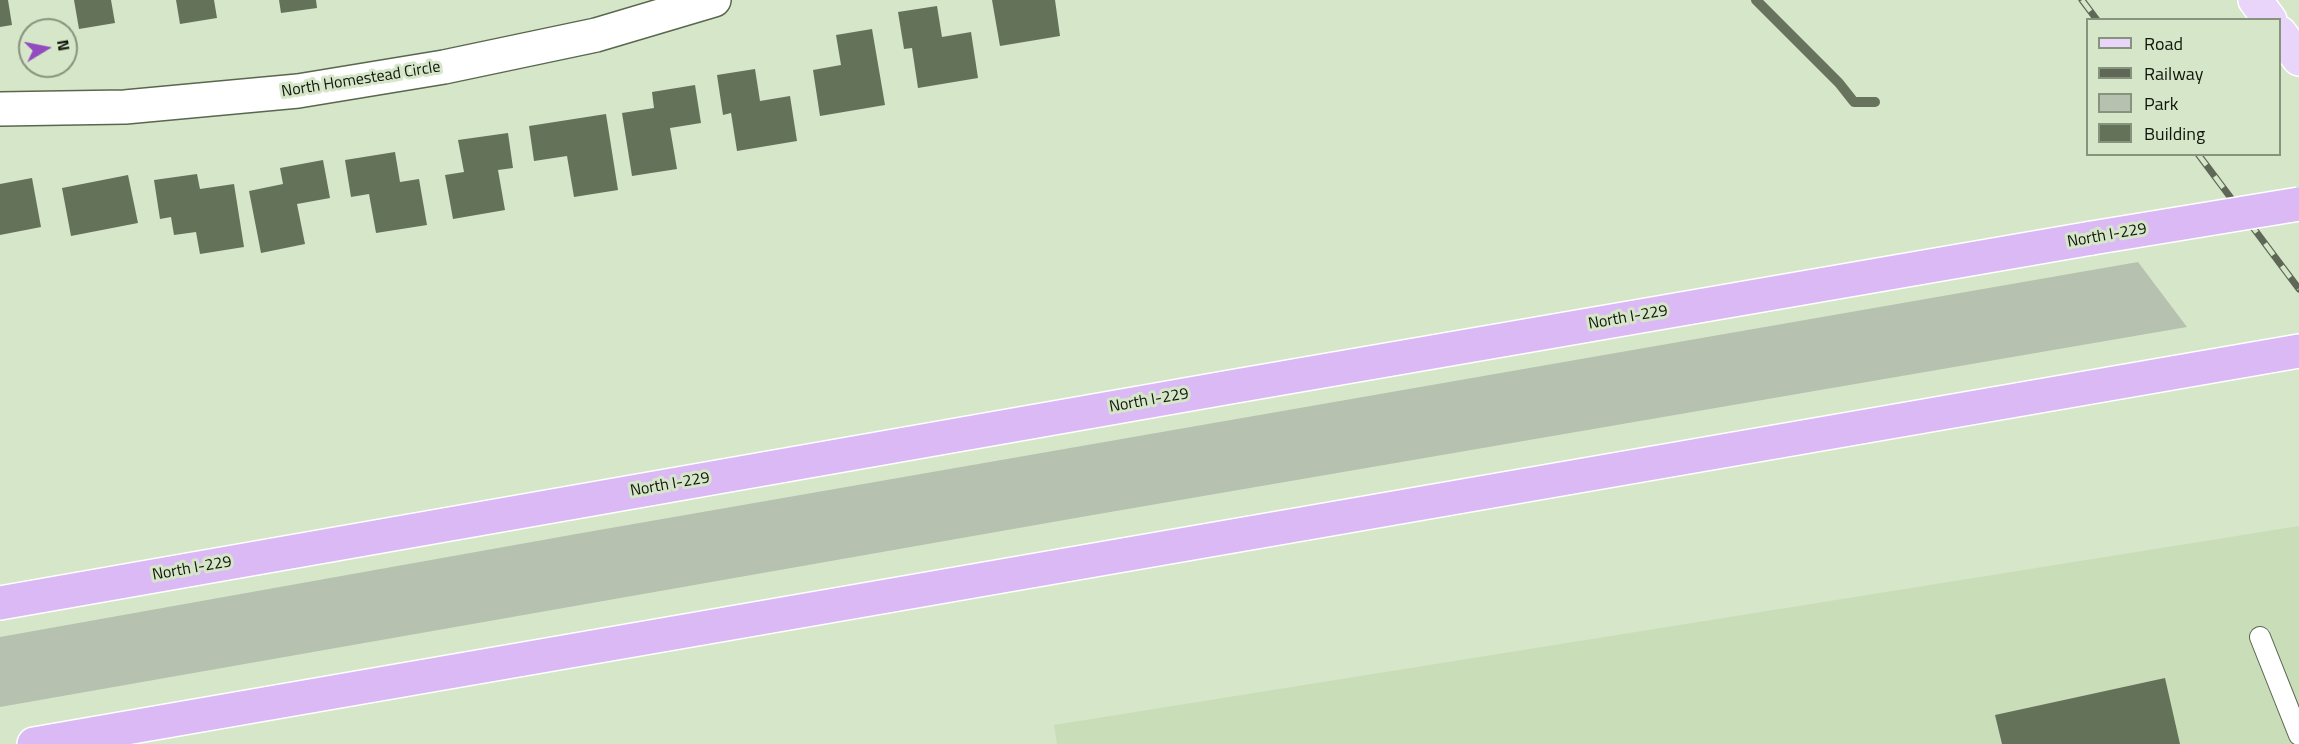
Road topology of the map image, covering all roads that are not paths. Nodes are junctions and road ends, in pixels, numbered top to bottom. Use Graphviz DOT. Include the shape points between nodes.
graph roads {
  1 [pos="714,0"];
  2 [pos="2255,0"];
  3 [pos="2268,18"];
  4 [pos="2281,34"];
  5 [pos="2299,59"];
  6 [pos="0,109"];
  7 [pos="2299,204"];
  8 [pos="2299,351"];
  9 [pos="0,603"];
  10 [pos="2260,637"];
  11 [pos="2299,735"];
  12 [pos="34,744"];
  1 -- 6 [label="street, North Homestead Circle" via="596,35 444,67 298,91 124,106"];
  2 -- 3 [label="main road"];
  4 -- 5 [label="main road"];
  7 -- 9 [label="highway, North I-229, bridge"];
  8 -- 12 [label="highway"];
  10 -- 11 [label="lane"];
}
